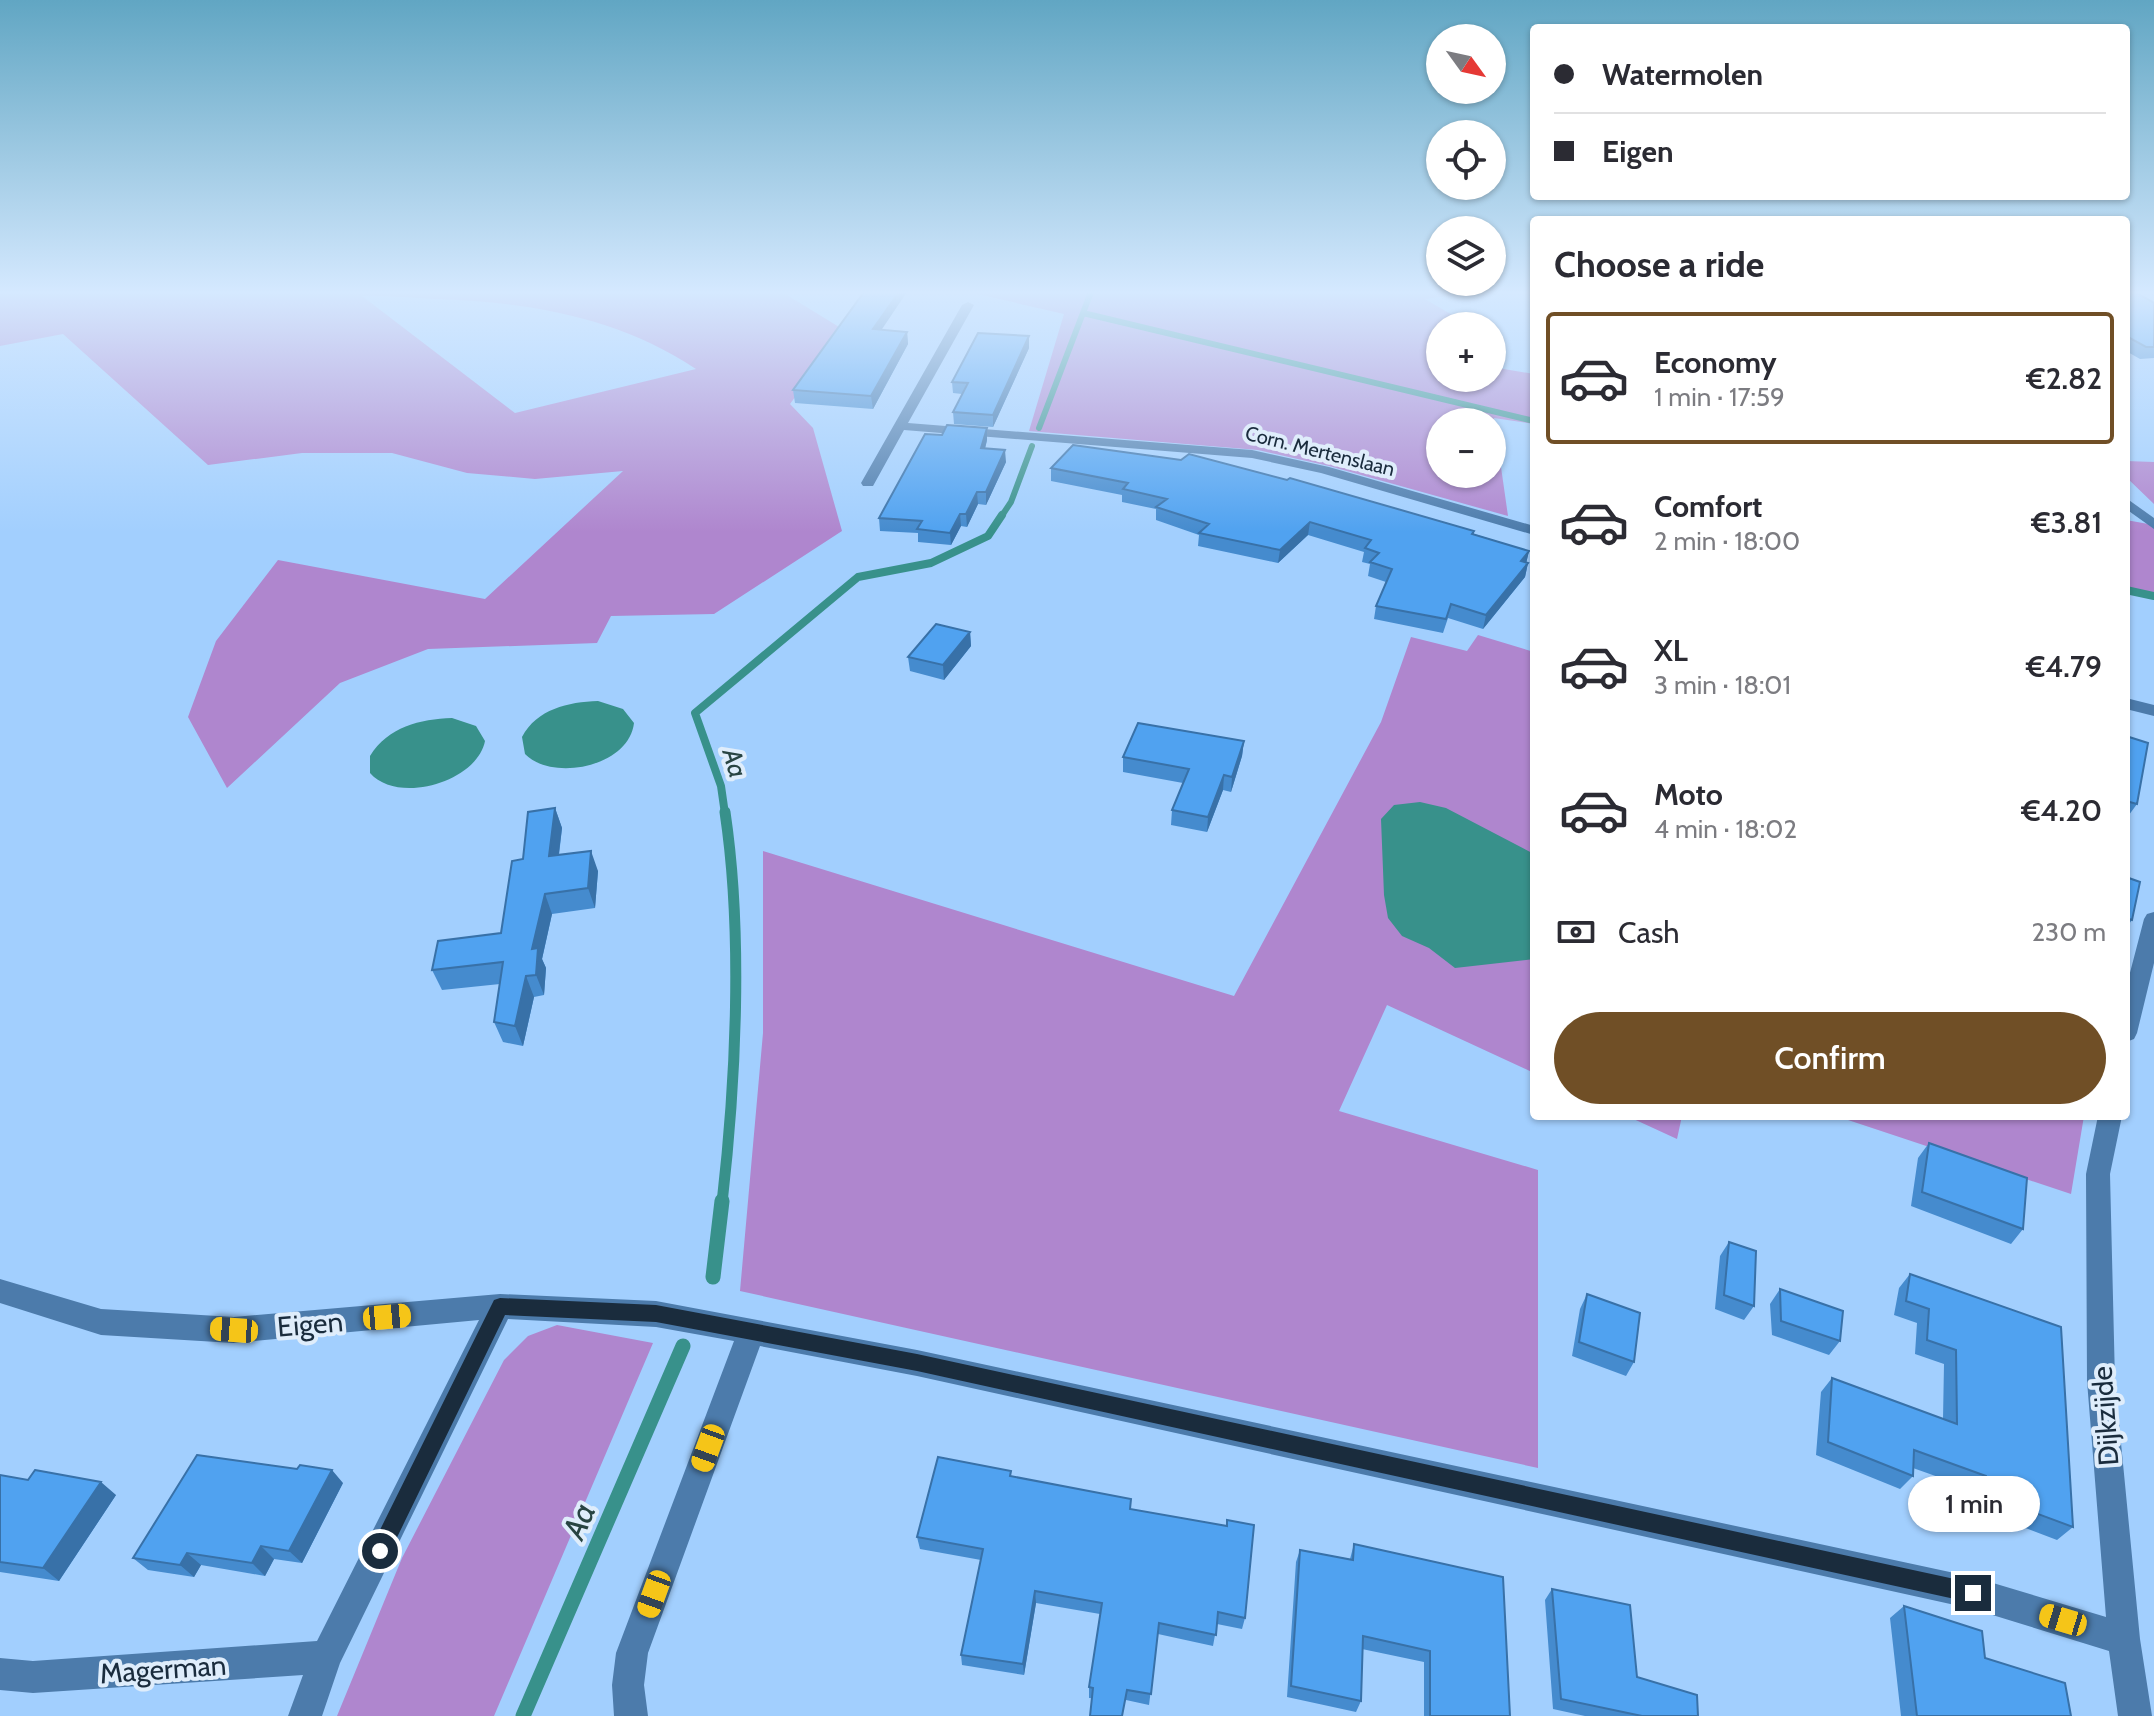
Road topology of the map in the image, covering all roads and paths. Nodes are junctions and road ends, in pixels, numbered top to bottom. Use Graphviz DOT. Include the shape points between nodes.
graph roads {
  1 [pos="930,372"];
  2 [pos="899,426"];
  3 [pos="868,483"];
  4 [pos="2130,505"];
  5 [pos="2154,525"];
  6 [pos="1530,530"];
  7 [pos="2130,704"];
  8 [pos="2154,711"];
  9 [pos="2154,919"];
  10 [pos="2145,986"];
  11 [pos="2130,1023"];
  12 [pos="2109,1120"];
  13 [pos="0,1291"];
  14 [pos="500,1306"];
  15 [pos="739,1329"];
  16 [pos="2124,1639"];
  17 [pos="326,1657"];
  18 [pos="0,1674"];
  19 [pos="305,1716"];
  20 [pos="631,1716"];
  21 [pos="2135,1716"];
  1 -- 2 [label="street"];
  2 -- 3 [label="street"];
  2 -- 6 [label="street, Corn. Mertenslaan" via="1252,454"];
  4 -- 5 [label="street"];
  7 -- 8 [label="street"];
  9 -- 10 [label="street"];
  10 -- 11 [label="street"];
  12 -- 16 [label="street, Dijkzijde" via="2098,1174 2101,1381"];
  13 -- 14 [label="street, Eigen" via="101,1322 234,1330"];
  14 -- 15 [label="street, Eigen" via="656,1314"];
  14 -- 17 [label="street"];
  15 -- 16 [label="street, Eigen" via="1973,1593"];
  15 -- 20 [label="street" via="632,1653"];
  16 -- 21 [label="street, Dijkzijde"];
  17 -- 18 [label="street, Magerman" via="33,1677"];
  17 -- 19 [label="street"];
}
